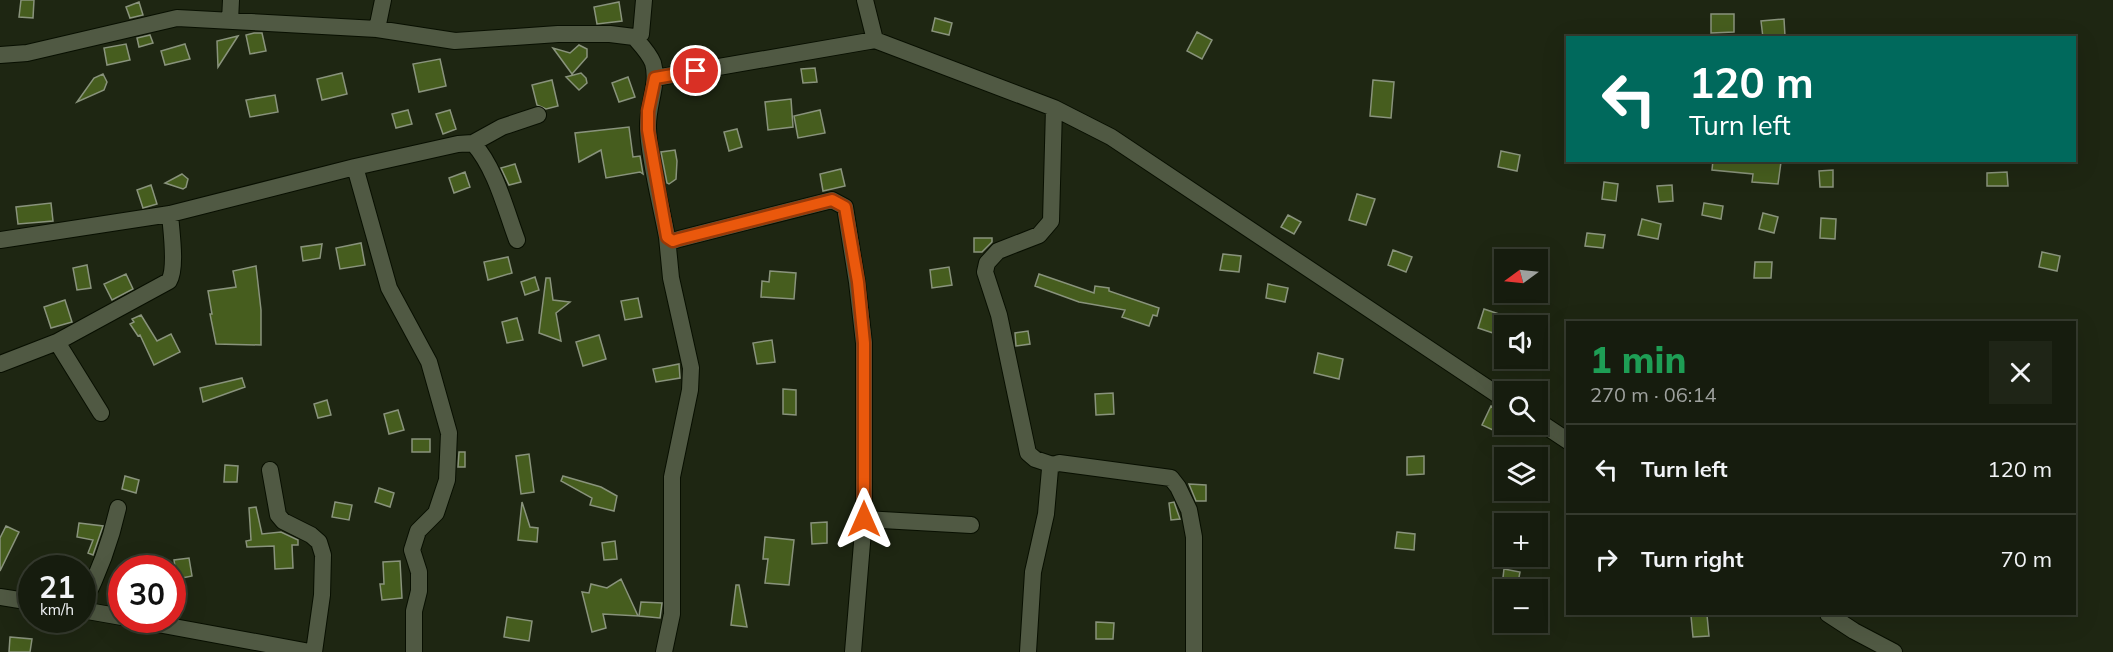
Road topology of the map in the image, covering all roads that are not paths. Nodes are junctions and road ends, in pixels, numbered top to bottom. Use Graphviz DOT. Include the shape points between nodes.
graph roads {
  1 [pos="231,0"];
  2 [pos="383,0"];
  3 [pos="644,0"];
  4 [pos="865,0"];
  5 [pos="230,21"];
  6 [pos="377,29"];
  7 [pos="634,37"];
  8 [pos="875,40"];
  9 [pos="0,55"];
  10 [pos="655,78"];
  11 [pos="1054,108"];
  12 [pos="538,115"];
  13 [pos="473,143"];
  14 [pos="355,167"];
  15 [pos="170,214"];
  16 [pos="667,237"];
  17 [pos="0,240"];
  18 [pos="517,240"];
  19 [pos="57,342"];
  20 [pos="0,364"];
  21 [pos="1494,392"];
  22 [pos="101,413"];
  23 [pos="1548,428"];
  24 [pos="1566,440"];
  25 [pos="1053,465"];
  26 [pos="270,470"];
  27 [pos="118,508"];
  28 [pos="864,519"];
  29 [pos="971,525"];
  30 [pos="96,576"];
  31 [pos="0,597"];
  32 [pos="18,600"];
  33 [pos="1830,615"];
  34 [pos="186,629"];
  35 [pos="312,652"];
  36 [pos="414,652"];
  37 [pos="664,652"];
  38 [pos="853,652"];
  39 [pos="1028,652"];
  40 [pos="1194,652"];
  41 [pos="1894,652"];
  1 -- 5 [label="street"];
  2 -- 6 [label="street"];
  3 -- 7 [label="street" via="640,34"];
  4 -- 8 [label="street"];
  5 -- 6 [label="street"];
  5 -- 9 [label="street" via="177,18 27,53"];
  6 -- 7 [label="street" via="455,41 558,34"];
  7 -- 10 [label="street" via="648,54"];
  8 -- 10 [label="street"];
  8 -- 11 [label="street"];
  10 -- 16 [label="street" via="648,130"];
  11 -- 21 [label="street" via="1111,137"];
  11 -- 25 [label="street" via="1050,221 1039,235 998,250 987,263 986,272 1028,453"];
  12 -- 13 [label="street" via="502,127"];
  13 -- 14 [label="street"];
  13 -- 18 [label="street" via="492,174"];
  14 -- 15 [label="street"];
  14 -- 36 [label="street" via="389,288 429,362 449,433 447,480 436,513 418,531 412,550 419,572"];
  15 -- 17 [label="street"];
  15 -- 19 [label="street" via="169,281"];
  16 -- 28 [label="street" via="673,241 832,200 845,207 864,343"];
  16 -- 37 [label="street" via="671,278 691,368 672,477 672,614"];
  19 -- 20 [label="street"];
  19 -- 22 [label="street"];
  23 -- 24 [label="street"];
  25 -- 39 [label="street" via="1033,572"];
  25 -- 40 [label="street" via="1158,475 1171,478 1178,487 1189,510 1194,537"];
  26 -- 35 [label="street" via="278,515 319,542 323,555 322,595"];
  27 -- 30 [label="street"];
  28 -- 29 [label="street"];
  28 -- 38 [label="street"];
  31 -- 32 [label="street"];
  33 -- 41 [label="street"];
  34 -- 35 [label="street"];
}
